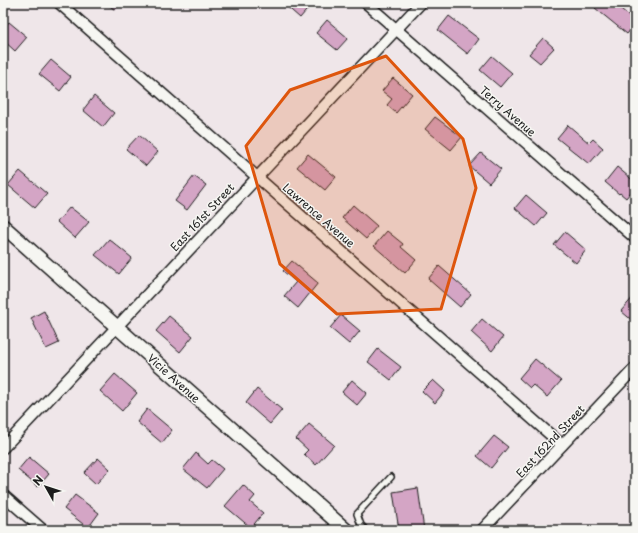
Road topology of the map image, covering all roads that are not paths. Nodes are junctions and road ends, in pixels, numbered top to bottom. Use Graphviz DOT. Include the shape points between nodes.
graph roads {
  1 [pos="59,3"];
  2 [pos="366,3"];
  3 [pos="421,3"];
  4 [pos="396,29"];
  5 [pos="256,176"];
  6 [pos="3,226"];
  7 [pos="635,238"];
  8 [pos="116,327"];
  9 [pos="635,368"];
  10 [pos="562,445"];
  11 [pos="3,448"];
  12 [pos="392,477"];
  13 [pos="3,495"];
  14 [pos="43,530"];
  15 [pos="346,530"];
  16 [pos="366,530"];
  17 [pos="482,530"];
  1 -- 5 [label="street, Lawrence Avenue"];
  2 -- 4 [label="street, Terry Avenue"];
  3 -- 4 [label="street, East 161st Street"];
  4 -- 5 [label="street, East 161st Street"];
  4 -- 7 [label="street, Terry Avenue"];
  5 -- 8 [label="street, East 161st Street"];
  5 -- 10 [label="street, Lawrence Avenue"];
  6 -- 8 [label="street, Vicie Avenue"];
  8 -- 11 [label="street, East 161st Street"];
  8 -- 15 [label="street, Vicie Avenue"];
  9 -- 10 [label="street, East 162nd Street"];
  10 -- 17 [label="street, East 162nd Street"];
  12 -- 16 [label="lane" via="357,514"];
  13 -- 14 [label="street"];
}
